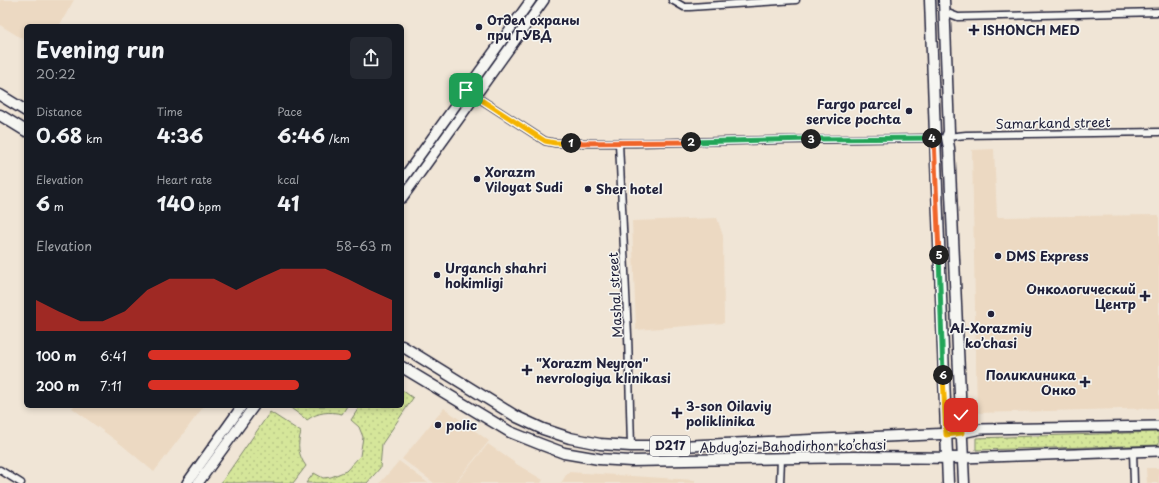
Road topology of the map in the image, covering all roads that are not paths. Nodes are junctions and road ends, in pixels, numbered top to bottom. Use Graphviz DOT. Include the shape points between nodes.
graph roads {
  1 [pos="532,0"];
  2 [pos="544,0"];
  3 [pos="672,0"];
  4 [pos="796,0"];
  5 [pos="930,0"];
  6 [pos="944,0"];
  7 [pos="945,12"];
  8 [pos="1159,12"];
  9 [pos="466,90"];
  10 [pos="0,95"];
  11 [pos="474,96"];
  12 [pos="24,110"];
  13 [pos="0,115"];
  14 [pos="24,130"];
  15 [pos="1159,132"];
  16 [pos="947,137"];
  17 [pos="934,138"];
  18 [pos="619,143"];
  19 [pos="404,177"];
  20 [pos="404,195"];
  21 [pos="404,347"];
  22 [pos="404,368"];
  23 [pos="241,408"];
  24 [pos="253,408"];
  25 [pos="1159,426"];
  26 [pos="962,433"];
  27 [pos="946,435"];
  28 [pos="631,446"];
  29 [pos="680,446"];
  30 [pos="1159,451"];
  31 [pos="1133,452"];
  32 [pos="946,457"];
  33 [pos="963,458"];
  34 [pos="781,459"];
  35 [pos="679,460"];
  36 [pos="0,470"];
  37 [pos="21,483"];
  38 [pos="187,483"];
  39 [pos="198,483"];
  40 [pos="780,483"];
  41 [pos="948,483"];
  42 [pos="964,483"];
  43 [pos="1134,483"];
  1 -- 9 [label="main road"];
  2 -- 11 [label="main road"];
  3 -- 4 [label="street" via="684,7"];
  5 -- 17 [label="main road"];
  6 -- 7 [label="main road"];
  7 -- 8 [label="street" via="958,17"];
  7 -- 16 [label="main road" via="949,132"];
  9 -- 11 [label="street"];
  9 -- 19 [label="main road"];
  10 -- 12 [label="main road"];
  11 -- 18 [label="street" via="545,141"];
  11 -- 20 [label="main road"];
  13 -- 14 [label="main road"];
  15 -- 16 [label="street, Samarkand street"];
  16 -- 26 [label="main road"];
  17 -- 18 [label="street"];
  17 -- 27 [label="main road"];
  18 -- 28 [label="street, Mashal street"];
  21 -- 28 [label="main road, Abdug’ozi Bahodirhon ko’chasi / D217" via="517,417 543,429 600,444"];
  22 -- 35 [label="main road, Abdug’ozi Bahodirhon ko’chasi / D217" via="510,432 564,453 631,461"];
  23 -- 38 [label="main road"];
  24 -- 39 [label="main road"];
  25 -- 26 [label="main road, Abdug’ozi Bahodirhon ko’chasi" via="981,429"];
  26 -- 27 [label="main road, Abdug’ozi Bahodirhon ko’chasi / D217"];
  26 -- 33 [label="main road"];
  27 -- 29 [label="main road, Abdug’ozi Bahodirhon ko’chasi / D217"];
  27 -- 32 [label="main road"];
  28 -- 29 [label="main road, Abdug’ozi Bahodirhon ko’chasi / D217"];
  29 -- 35 [label="main road"];
  30 -- 31 [label="main road, Abdug’ozi Bahodirhon ko’chasi"];
  31 -- 33 [label="main road, Abdug’ozi Bahodirhon ko’chasi"];
  31 -- 43 [label="street"];
  32 -- 33 [label="main road, Abdug’ozi Bahodirhon ko’chasi / D217"];
  32 -- 34 [label="main road, Abdug’ozi Bahodirhon ko’chasi / D217"];
  32 -- 41 [label="main road"];
  33 -- 42 [label="main road"];
  34 -- 35 [label="main road, Abdug’ozi Bahodirhon ko’chasi / D217"];
  34 -- 40 [label="street"];
  36 -- 37 [label="street"];
}
